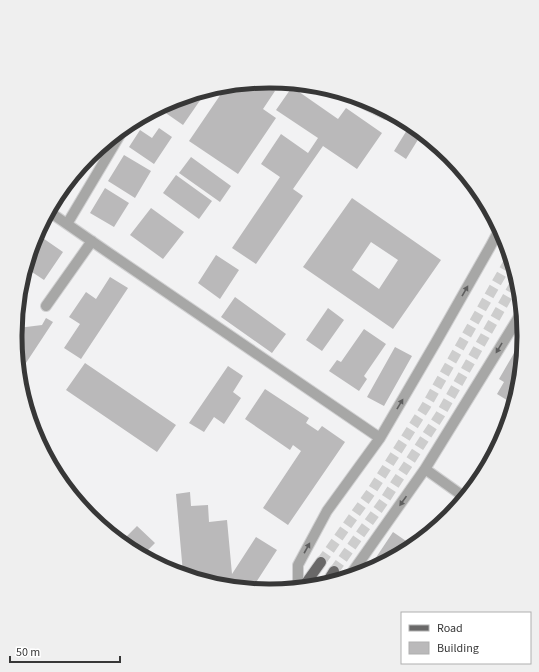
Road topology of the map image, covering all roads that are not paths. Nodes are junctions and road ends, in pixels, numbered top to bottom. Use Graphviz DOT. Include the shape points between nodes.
graph roads {
  1 [pos="116,142"];
  2 [pos="54,215"];
  3 [pos="67,224"];
  4 [pos="496,236"];
  5 [pos="92,241"];
  6 [pos="46,306"];
  7 [pos="516,320"];
  8 [pos="380,438"];
  9 [pos="425,469"];
  10 [pos="460,494"];
  11 [pos="321,562"];
  12 [pos="355,568"];
  13 [pos="308,580"];
  14 [pos="298,582"];
  1 -- 3 [label="street"];
  2 -- 3 [label="street"];
  3 -- 5 [label="street"];
  8 -- 4 [label="street, one-way"];
  5 -- 6 [label="street"];
  5 -- 8 [label="street"];
  7 -- 9 [label="street, one-way"];
  14 -- 8 [label="street, one-way" via="298,565 324,518"];
  9 -- 10 [label="street"];
  9 -- 12 [label="street, one-way"];
  11 -- 13 [label="main road"];
}
